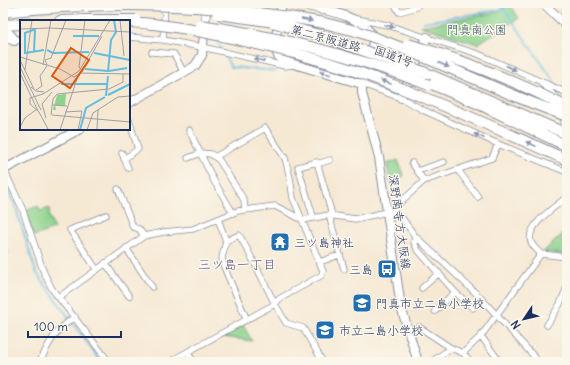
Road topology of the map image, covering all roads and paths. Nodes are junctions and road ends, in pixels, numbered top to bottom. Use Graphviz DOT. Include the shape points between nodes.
graph roads {
  1 [pos="36,3"];
  2 [pos="143,3"];
  3 [pos="282,3"];
  4 [pos="293,3"];
  5 [pos="330,3"];
  6 [pos="394,3"];
  7 [pos="543,3"];
  8 [pos="165,4"];
  9 [pos="3,7"];
  10 [pos="416,7"];
  11 [pos="207,10"];
  12 [pos="322,10"];
  13 [pos="3,12"];
  14 [pos="351,18"];
  15 [pos="82,20"];
  16 [pos="130,22"];
  17 [pos="20,24"];
  18 [pos="567,26"];
  19 [pos="4,28"];
  20 [pos="130,28"];
  21 [pos="20,30"];
  22 [pos="356,30"];
  23 [pos="163,36"];
  24 [pos="204,36"];
  25 [pos="427,37"];
  26 [pos="130,38"];
  27 [pos="17,40"];
  28 [pos="3,41"];
  29 [pos="202,47"];
  30 [pos="152,52"];
  31 [pos="297,65"];
  32 [pos="184,73"];
  33 [pos="424,76"];
  34 [pos="539,81"];
  35 [pos="362,84"];
  36 [pos="567,93"];
  37 [pos="401,98"];
  38 [pos="130,102"];
  39 [pos="567,107"];
  40 [pos="567,116"];
  41 [pos="130,123"];
  42 [pos="567,129"];
  43 [pos="78,130"];
  44 [pos="189,130"];
  45 [pos="567,134"];
  46 [pos="498,144"];
  47 [pos="567,146"];
  48 [pos="567,149"];
  49 [pos="201,153"];
  50 [pos="215,157"];
  51 [pos="188,158"];
  52 [pos="330,160"];
  53 [pos="567,160"];
  54 [pos="444,162"];
  55 [pos="412,163"];
  56 [pos="317,164"];
  57 [pos="128,168"];
  58 [pos="3,169"];
  59 [pos="458,170"];
  60 [pos="418,171"];
  61 [pos="567,172"];
  62 [pos="424,181"];
  63 [pos="118,189"];
  64 [pos="478,197"];
  65 [pos="567,197"];
  66 [pos="245,210"];
  67 [pos="391,212"];
  68 [pos="233,214"];
  69 [pos="106,215"];
  70 [pos="331,215"];
  71 [pos="312,216"];
  72 [pos="218,219"];
  73 [pos="303,220"];
  74 [pos="144,236"];
  75 [pos="415,236"];
  76 [pos="226,241"];
  77 [pos="126,248"];
  78 [pos="541,254"];
  79 [pos="339,255"];
  80 [pos="567,257"];
  81 [pos="320,262"];
  82 [pos="106,263"];
  83 [pos="344,269"];
  84 [pos="97,270"];
  85 [pos="439,273"];
  86 [pos="152,287"];
  87 [pos="567,287"];
  88 [pos="422,288"];
  89 [pos="455,292"];
  90 [pos="129,296"];
  91 [pos="59,297"];
  92 [pos="275,304"];
  93 [pos="473,308"];
  94 [pos="435,311"];
  95 [pos="497,315"];
  96 [pos="74,317"];
  97 [pos="247,320"];
  98 [pos="547,324"];
  99 [pos="419,327"];
  100 [pos="481,336"];
  101 [pos="451,348"];
  102 [pos="187,352"];
  103 [pos="464,353"];
  104 [pos="102,359"];
  105 [pos="40,362"];
  106 [pos="109,362"];
  107 [pos="169,362"];
  108 [pos="194,362"];
  109 [pos="323,362"];
  110 [pos="418,362"];
  111 [pos="431,362"];
  112 [pos="471,362"];
  113 [pos="500,362"];
  114 [pos="539,362"];
  1 -- 9 [label="highway"];
  2 -- 8 [label="highway, 国道1号, bridge"];
  3 -- 31 [label="main road" via="275,52 282,60"];
  4 -- 12 [label="main road, 深野南寺方大阪線"];
  5 -- 12 [label="main road"];
  6 -- 10 [label="street" via="399,12"];
  7 -- 18 [label="main road"];
  8 -- 11 [label="highway, 国道1号, bridge"];
  8 -- 23 [label="street"];
  11 -- 24 [label="main road"];
  11 -- 33 [label="highway, 国道1号, bridge" via="268,21 326,37"];
  12 -- 14 [label="main road, 深野南寺方大阪線"];
  13 -- 22 [label="highway, 第二京阪道路, one-way, bridge" via="95,5 204,6 287,16"];
  14 -- 25 [label="street, one-way"];
  14 -- 35 [label="main road, 深野南寺方大阪線" via="368,28 374,39"];
  15 -- 48 [label="highway, 第二京阪道路, bridge" via="134,20 200,25 295,42 386,68 429,85"];
  53 -- 16 [label="highway, one-way, bridge" via="428,98 337,66 280,49 203,32"];
  17 -- 19 [label="highway"];
  19 -- 21 [label="highway"];
  19 -- 27 [label="highway"];
  20 -- 23 [label="highway, 国道1号"];
  22 -- 39 [label="highway, bridge" via="464,62 509,79"];
  22 -- 40 [label="highway, one-way, bridge"];
  23 -- 24 [label="highway, 国道1号"];
  23 -- 26 [label="street"];
  23 -- 29 [label="street"];
  24 -- 29 [label="main road"];
  24 -- 33 [label="highway, 国道1号, bridge" via="250,35 298,40"];
  25 -- 34 [label="street, one-way" via="478,54"];
  25 -- 37 [label="main road"];
  27 -- 28 [label="street"];
  31 -- 29 [label="street, one-way" via="285,66"];
  29 -- 32 [label="main road" via="202,55 198,62"];
  30 -- 32 [label="street" via="174,54"];
  35 -- 31 [label="main road, one-way"];
  32 -- 38 [label="main road"];
  33 -- 45 [label="highway, 国道1号"];
  33 -- 47 [label="highway, 国道1号"];
  34 -- 36 [label="street"];
  34 -- 42 [label="street" via="560,102"];
  35 -- 37 [label="street"];
  35 -- 67 [label="main road, 深野南寺方大阪線"];
  46 -- 37 [label="street, one-way"];
  41 -- 57 [label="street" via="138,149 123,156"];
  43 -- 58 [label="main road"];
  44 -- 49 [label="street"];
  46 -- 59 [label="street" via="492,158"];
  46 -- 61 [label="street"];
  49 -- 50 [label="street"];
  49 -- 51 [label="street"];
  49 -- 68 [label="street"];
  50 -- 66 [label="street" via="244,200"];
  50 -- 73 [label="street" via="265,128 285,158 293,198"];
  52 -- 56 [label="street"];
  54 -- 60 [label="street"];
  55 -- 60 [label="street"];
  56 -- 70 [label="street"];
  56 -- 71 [label="street" via="298,167"];
  58 -- 91 [label="street" via="22,208 44,272"];
  59 -- 62 [label="street"];
  59 -- 64 [label="street"];
  60 -- 62 [label="street"];
  62 -- 67 [label="street"];
  63 -- 74 [label="street" via="133,227 139,229"];
  65 -- 78 [label="street" via="530,231 530,241"];
  66 -- 68 [label="street"];
  66 -- 73 [label="street" via="275,206"];
  67 -- 70 [label="street" via="355,219"];
  67 -- 75 [label="street" via="402,218"];
  67 -- 110 [label="main road, 深野南寺方大阪線" via="401,307"];
  68 -- 72 [label="street"];
  69 -- 84 [label="street" via="70,230"];
  70 -- 71 [label="street"];
  70 -- 79 [label="street"];
  71 -- 73 [label="street"];
  72 -- 74 [label="street" via="193,229"];
  72 -- 76 [label="street"];
  73 -- 81 [label="street"];
  74 -- 77 [label="street"];
  75 -- 85 [label="street" via="417,249"];
  75 -- 95 [label="street"];
  76 -- 92 [label="street" via="239,235"];
  76 -- 97 [label="street" via="222,258 224,267"];
  77 -- 82 [label="street"];
  77 -- 86 [label="street"];
  78 -- 80 [label="street"];
  78 -- 95 [label="street"];
  79 -- 81 [label="street"];
  79 -- 83 [label="street"];
  81 -- 92 [label="street" via="322,275 279,299"];
  82 -- 84 [label="street"];
  82 -- 90 [label="street"];
  84 -- 91 [label="street"];
  85 -- 88 [label="street"];
  85 -- 89 [label="street"];
  87 -- 98 [label="street"];
  89 -- 93 [label="street"];
  89 -- 94 [label="street"];
  91 -- 96 [label="street"];
  92 -- 97 [label="street"];
  92 -- 109 [label="street" via="286,323 303,328"];
  95 -- 100 [label="street"];
  95 -- 114 [label="street"];
  96 -- 104 [label="street"];
  96 -- 105 [label="street" via="59,327"];
  97 -- 102 [label="street"];
  99 -- 101 [label="street"];
  100 -- 103 [label="street"];
  100 -- 113 [label="street"];
  101 -- 103 [label="street"];
  101 -- 111 [label="street"];
  102 -- 107 [label="street"];
  102 -- 108 [label="street"];
  103 -- 112 [label="street"];
  104 -- 106 [label="street"];
}
